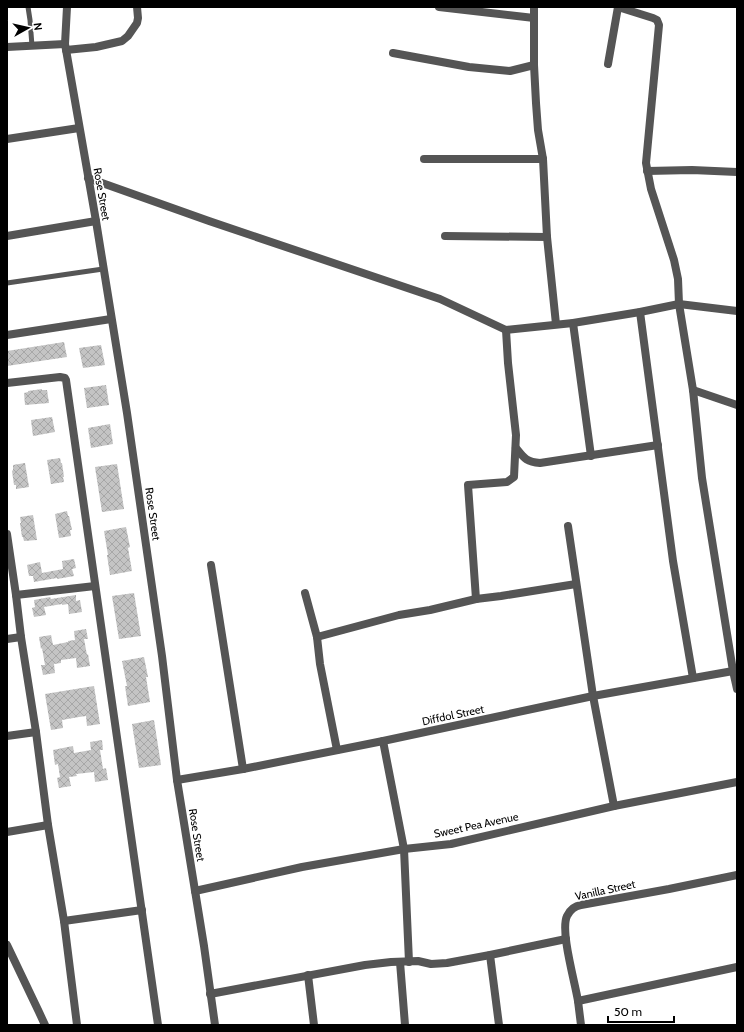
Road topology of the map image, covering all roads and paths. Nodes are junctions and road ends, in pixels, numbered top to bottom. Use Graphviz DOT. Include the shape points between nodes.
graph roads {
  1 [pos="28,7"];
  2 [pos="66,7"];
  3 [pos="137,7"];
  4 [pos="439,7"];
  5 [pos="534,7"];
  6 [pos="618,7"];
  7 [pos="534,18"];
  8 [pos="32,46"];
  9 [pos="7,47"];
  10 [pos="66,47"];
  11 [pos="393,53"];
  12 [pos="608,64"];
  13 [pos="534,65"];
  14 [pos="79,128"];
  15 [pos="7,139"];
  16 [pos="543,158"];
  17 [pos="424,159"];
  18 [pos="647,171"];
  19 [pos="737,172"];
  20 [pos="88,178"];
  21 [pos="96,222"];
  22 [pos="7,236"];
  23 [pos="445,236"];
  24 [pos="547,237"];
  25 [pos="103,269"];
  26 [pos="7,283"];
  27 [pos="679,304"];
  28 [pos="737,310"];
  29 [pos="640,312"];
  30 [pos="111,319"];
  31 [pos="572,323"];
  32 [pos="556,324"];
  33 [pos="506,330"];
  34 [pos="7,335"];
  35 [pos="7,384"];
  36 [pos="692,390"];
  37 [pos="737,405"];
  38 [pos="658,445"];
  39 [pos="516,448"];
  40 [pos="591,456"];
  41 [pos="568,526"];
  42 [pos="7,534"];
  43 [pos="9,560"];
  44 [pos="211,565"];
  45 [pos="576,584"];
  46 [pos="95,586"];
  47 [pos="305,593"];
  48 [pos="16,595"];
  49 [pos="476,599"];
  50 [pos="21,637"];
  51 [pos="317,637"];
  52 [pos="7,639"];
  53 [pos="733,671"];
  54 [pos="693,678"];
  55 [pos="737,689"];
  56 [pos="593,696"];
  57 [pos="36,732"];
  58 [pos="7,736"];
  59 [pos="383,741"];
  60 [pos="337,750"];
  61 [pos="243,768"];
  62 [pos="177,780"];
  63 [pos="737,782"];
  64 [pos="614,806"];
  65 [pos="48,826"];
  66 [pos="7,832"];
  67 [pos="404,849"];
  68 [pos="737,876"];
  69 [pos="195,891"];
  70 [pos="142,910"];
  71 [pos="64,921"];
  72 [pos="566,939"];
  73 [pos="7,945"];
  74 [pos="490,955"];
  75 [pos="400,962"];
  76 [pos="409,962"];
  77 [pos="737,967"];
  78 [pos="308,975"];
  79 [pos="210,994"];
  80 [pos="578,1001"];
  81 [pos="44,1025"];
  82 [pos="77,1025"];
  83 [pos="158,1025"];
  84 [pos="215,1025"];
  85 [pos="314,1025"];
  86 [pos="405,1025"];
  87 [pos="499,1025"];
  88 [pos="580,1025"];
  1 -- 8 [label="lane"];
  2 -- 10 [label="street, Rose Street"];
  3 -- 10 [label="street" via="137,23 122,41 96,47"];
  4 -- 7 [label="street"];
  5 -- 7 [label="street"];
  6 -- 12 [label="street"];
  6 -- 18 [label="street" via="653,18 659,26"];
  7 -- 13 [label="street"];
  8 -- 9 [label="street"];
  8 -- 10 [label="street"];
  10 -- 14 [label="street, Rose Street"];
  11 -- 13 [label="street" via="469,67 510,71"];
  13 -- 16 [label="street" via="536,110"];
  14 -- 15 [label="street"];
  14 -- 20 [label="street, Rose Street"];
  16 -- 17 [label="street"];
  16 -- 24 [label="street"];
  18 -- 19 [label="street"];
  18 -- 27 [label="street" via="674,260"];
  20 -- 21 [label="street, Rose Street"];
  20 -- 33 [label="street" via="440,299"];
  21 -- 22 [label="street"];
  21 -- 25 [label="street, Rose Street"];
  23 -- 24 [label="street"];
  24 -- 32 [label="street"];
  25 -- 26 [label="lane"];
  25 -- 30 [label="street, Rose Street"];
  27 -- 28 [label="street"];
  27 -- 29 [label="street"];
  27 -- 36 [label="street"];
  29 -- 31 [label="street"];
  29 -- 38 [label="street"];
  30 -- 34 [label="street"];
  30 -- 62 [label="street, Rose Street" via="160,641"];
  31 -- 32 [label="street"];
  31 -- 40 [label="street"];
  32 -- 33 [label="street"];
  33 -- 39 [label="street"];
  35 -- 46 [label="street" via="60,377 66,380"];
  36 -- 37 [label="street"];
  36 -- 53 [label="street" via="702,478"];
  38 -- 40 [label="street"];
  38 -- 54 [label="street" via="673,561"];
  39 -- 40 [label="street" via="532,463"];
  39 -- 49 [label="street" via="514,476 508,482 468,485"];
  41 -- 45 [label="street"];
  42 -- 43 [label="street"];
  43 -- 48 [label="street"];
  44 -- 61 [label="street"];
  45 -- 49 [label="street"];
  45 -- 56 [label="street"];
  46 -- 48 [label="street"];
  46 -- 70 [label="street"];
  47 -- 51 [label="street"];
  48 -- 50 [label="street"];
  49 -- 51 [label="street" via="399,615"];
  50 -- 52 [label="street"];
  50 -- 57 [label="street"];
  51 -- 60 [label="street"];
  53 -- 54 [label="street, Diffdol Street"];
  53 -- 55 [label="street"];
  54 -- 56 [label="street, Diffdol Street"];
  56 -- 59 [label="street, Diffdol Street"];
  56 -- 64 [label="street"];
  57 -- 58 [label="street"];
  57 -- 65 [label="street"];
  59 -- 60 [label="street, Diffdol Street"];
  59 -- 67 [label="street"];
  60 -- 61 [label="street, Diffdol Street"];
  61 -- 62 [label="street, Diffdol Street"];
  62 -- 69 [label="street, Rose Street"];
  63 -- 64 [label="street, Sweet Pea Avenue"];
  64 -- 67 [label="street, Sweet Pea Avenue" via="451,844"];
  65 -- 66 [label="street"];
  65 -- 71 [label="street"];
  67 -- 69 [label="street, Sweet Pea Avenue" via="302,867"];
  67 -- 76 [label="street"];
  68 -- 72 [label="street, Vanilla Street" via="576,906 566,916"];
  69 -- 79 [label="street, Rose Street"];
  70 -- 71 [label="street"];
  70 -- 83 [label="street"];
  71 -- 82 [label="street"];
  72 -- 74 [label="street"];
  72 -- 80 [label="street, Vanilla Street"];
  73 -- 81 [label="street"];
  74 -- 76 [label="street" via="447,963"];
  74 -- 87 [label="street"];
  75 -- 76 [label="street"];
  75 -- 78 [label="street"];
  75 -- 86 [label="street"];
  77 -- 80 [label="street"];
  78 -- 79 [label="street"];
  78 -- 85 [label="street"];
  79 -- 84 [label="street, Rose Street"];
  80 -- 88 [label="street, Vanilla Street"];
}
